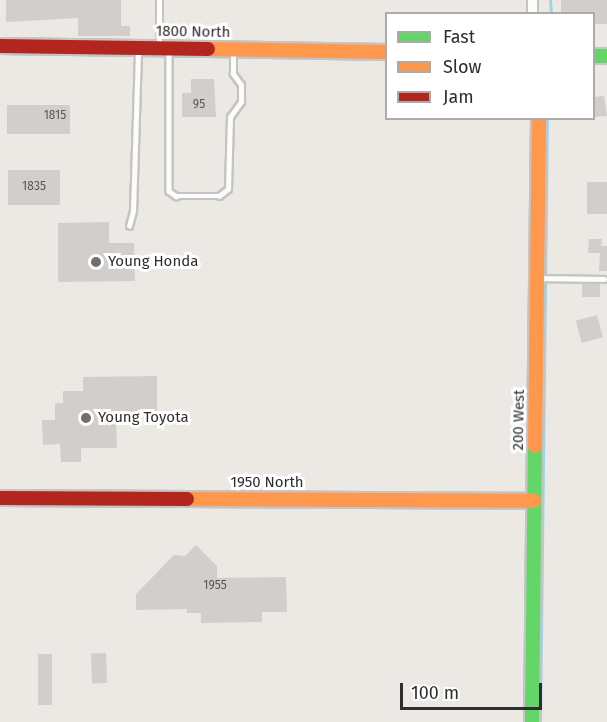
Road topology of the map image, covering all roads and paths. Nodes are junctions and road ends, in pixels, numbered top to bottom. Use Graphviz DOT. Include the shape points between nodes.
graph roads {
  1 [pos="159,0"];
  2 [pos="0,46"];
  3 [pos="138,48"];
  4 [pos="164,48"];
  5 [pos="233,49"];
  6 [pos="385,52"];
  7 [pos="539,120"];
  8 [pos="129,226"];
  9 [pos="544,278"];
  10 [pos="604,279"];
  11 [pos="0,498"];
  12 [pos="534,501"];
  13 [pos="532,722"];
  1 -- 4 [label="lane"];
  2 -- 3 [label="street, 1800 North"];
  3 -- 4 [label="street, 1800 North"];
  3 -- 8 [label="lane" via="134,211"];
  4 -- 5 [label="street, 1800 North"];
  4 -- 5 [label="lane" via="169,191 176,196 219,196 228,189 230,117 241,102 241,85 233,74"];
  5 -- 6 [label="street, 1800 North"];
  7 -- 9 [label="street, 200 West"];
  9 -- 10 [label="lane"];
  9 -- 12 [label="street, 200 West"];
  11 -- 12 [label="street, 1950 North"];
  12 -- 13 [label="street, 200 West"];
}
